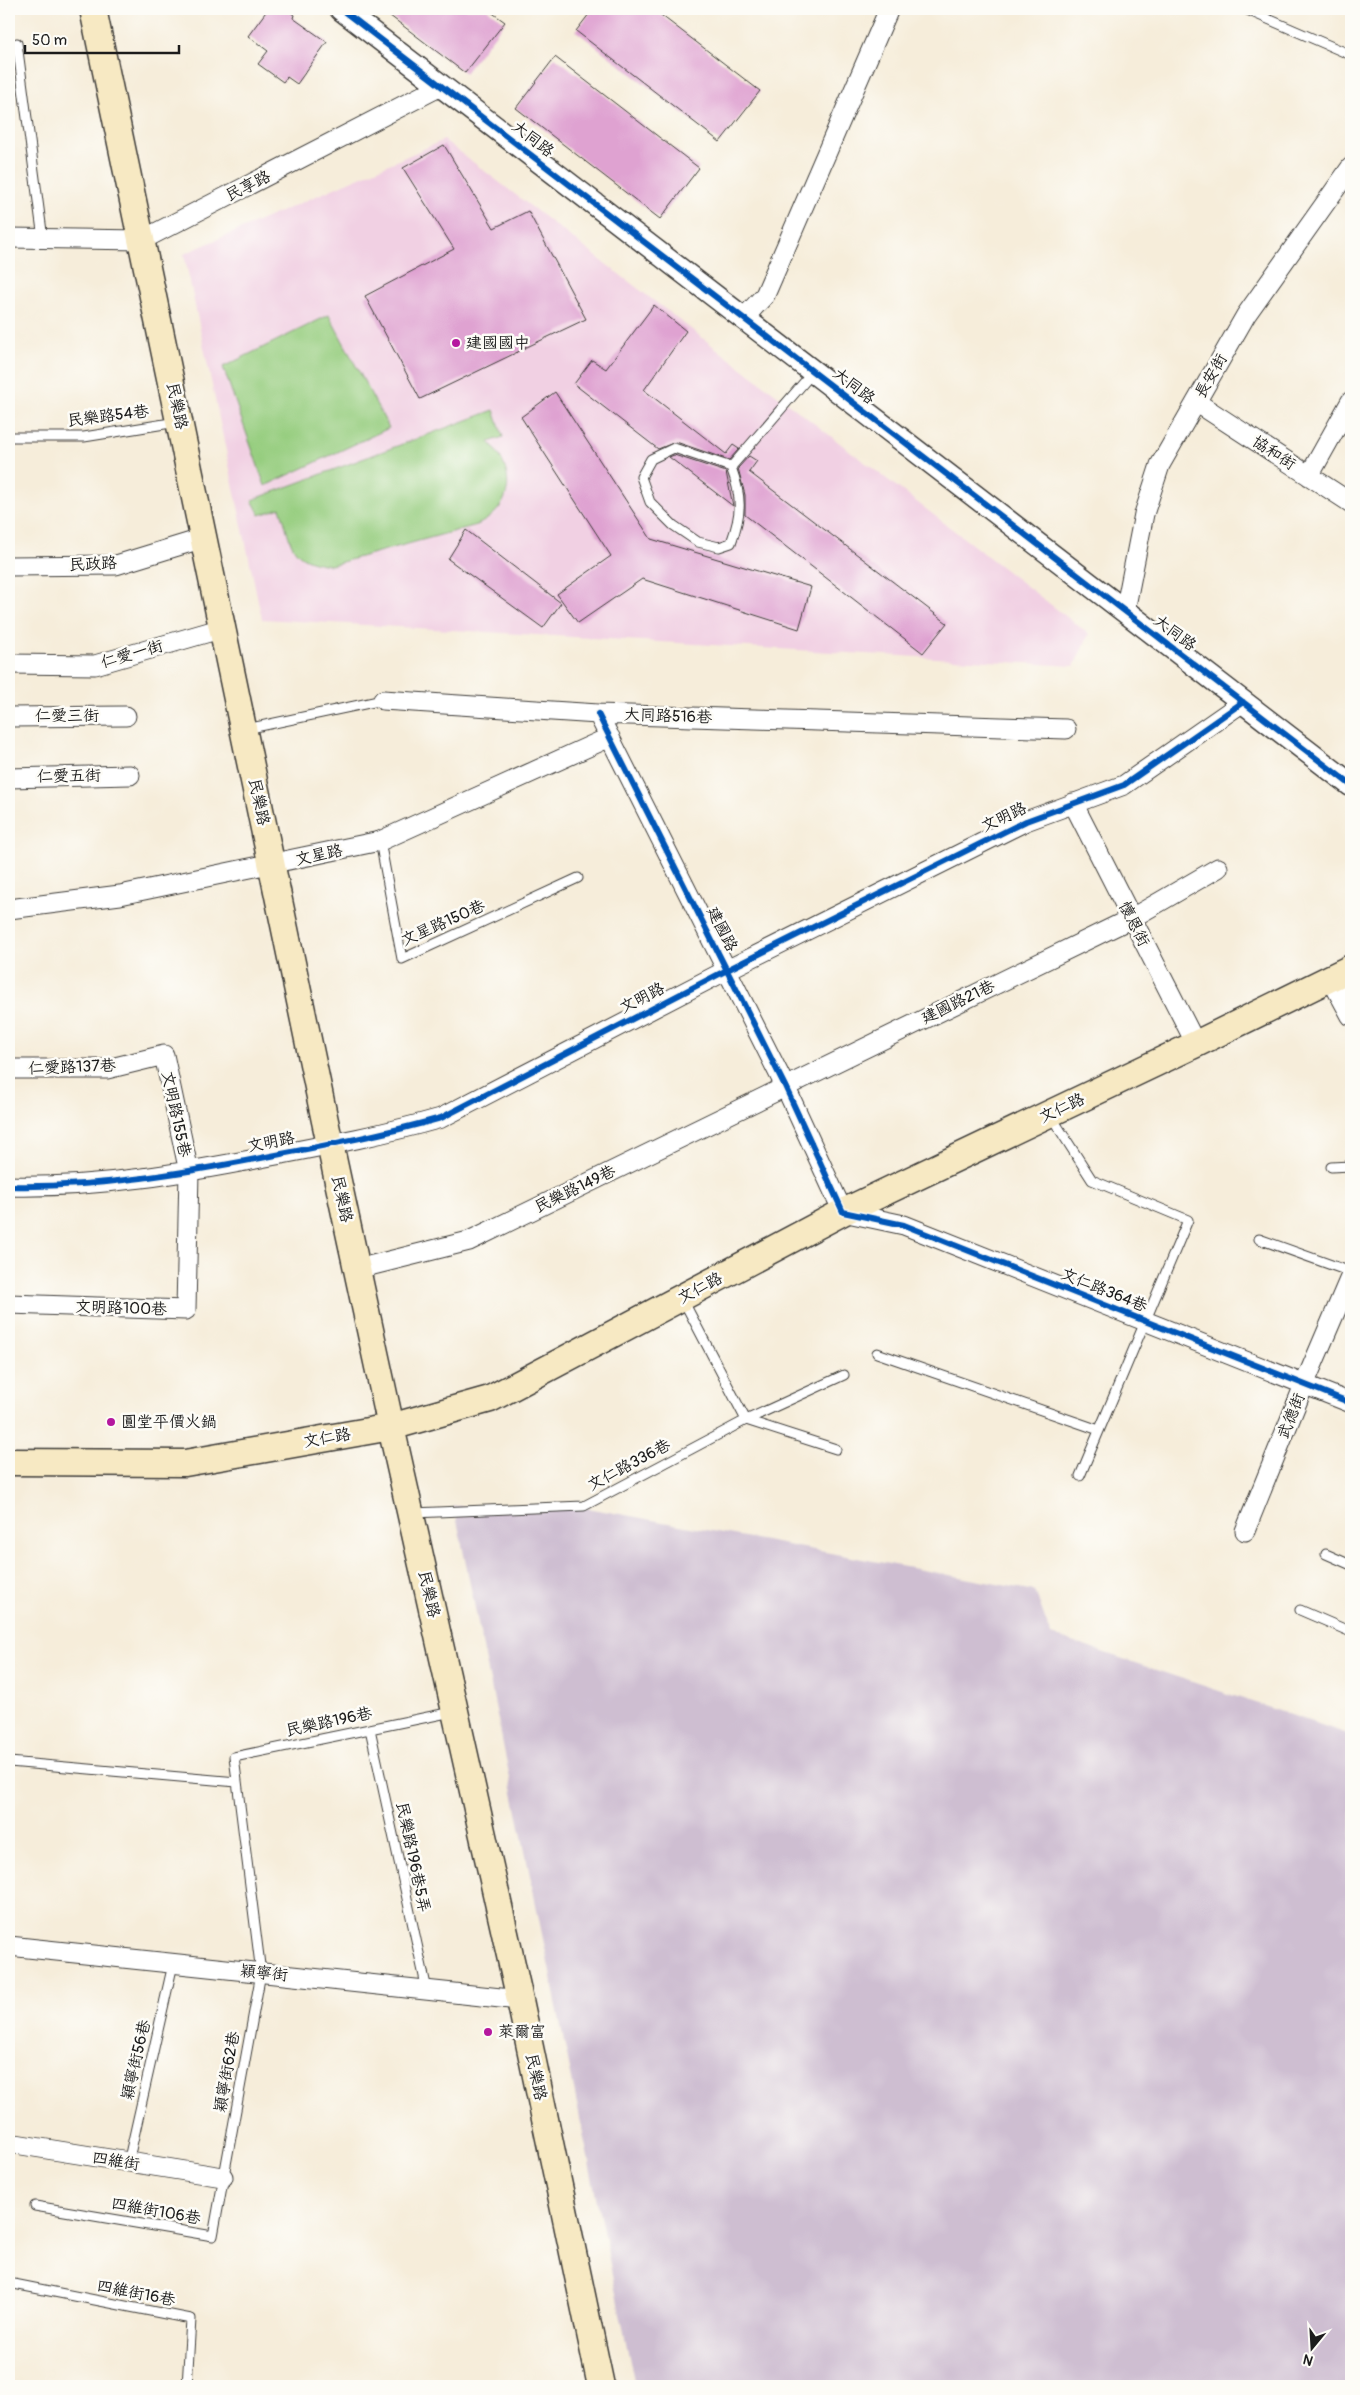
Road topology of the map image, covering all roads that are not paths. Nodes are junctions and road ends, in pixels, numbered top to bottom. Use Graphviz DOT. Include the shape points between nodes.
graph roads {
  1 [pos="93,9"];
  2 [pos="341,9"];
  3 [pos="889,9"];
  4 [pos="1244,9"];
  5 [pos="17,43"];
  6 [pos="1351,55"];
  7 [pos="441,86"];
  8 [pos="1351,166"];
  9 [pos="9,238"];
  10 [pos="43,239"];
  11 [pos="142,240"];
  12 [pos="744,318"];
  13 [pos="813,372"];
  14 [pos="1351,401"];
  15 [pos="1196,402"];
  16 [pos="180,422"];
  17 [pos="9,437"];
  18 [pos="731,467"];
  19 [pos="1309,476"];
  20 [pos="1351,503"];
  21 [pos="204,538"];
  22 [pos="9,566"];
  23 [pos="1125,611"];
  24 [pos="223,628"];
  25 [pos="9,664"];
  26 [pos="382,700"];
  27 [pos="1243,702"];
  28 [pos="598,714"];
  29 [pos="126,716"];
  30 [pos="9,717"];
  31 [pos="1066,729"];
  32 [pos="244,730"];
  33 [pos="610,737"];
  34 [pos="130,775"];
  35 [pos="9,778"];
  36 [pos="1351,785"];
  37 [pos="1073,803"];
  38 [pos="380,842"];
  39 [pos="272,865"];
  40 [pos="1218,868"];
  41 [pos="578,878"];
  42 [pos="9,909"];
  43 [pos="1132,918"];
  44 [pos="727,970"];
  45 [pos="1341,973"];
  46 [pos="1351,1016"];
  47 [pos="1196,1044"];
  48 [pos="164,1055"];
  49 [pos="9,1070"];
  50 [pos="785,1086"];
  51 [pos="1050,1114"];
  52 [pos="330,1145"];
  53 [pos="1351,1166"];
  54 [pos="1331,1167"];
  55 [pos="189,1172"];
  56 [pos="9,1186"];
  57 [pos="842,1212"];
  58 [pos="1259,1239"];
  59 [pos="357,1269"];
  60 [pos="1351,1273"];
  61 [pos="681,1298"];
  62 [pos="9,1304"];
  63 [pos="1145,1321"];
  64 [pos="877,1353"];
  65 [pos="844,1375"];
  66 [pos="1304,1385"];
  67 [pos="1351,1403"];
  68 [pos="746,1420"];
  69 [pos="391,1427"];
  70 [pos="1099,1430"];
  71 [pos="836,1449"];
  72 [pos="9,1462"];
  73 [pos="1080,1476"];
  74 [pos="410,1513"];
  75 [pos="1245,1531"];
  76 [pos="1326,1554"];
  77 [pos="1351,1565"];
  78 [pos="1300,1610"];
  79 [pos="1351,1632"];
  80 [pos="455,1712"];
  81 [pos="370,1729"];
  82 [pos="9,1762"];
  83 [pos="237,1782"];
  84 [pos="9,1946"];
  85 [pos="173,1964"];
  86 [pos="261,1973"];
  87 [pos="427,1990"];
  88 [pos="520,2000"];
  89 [pos="9,2143"];
  90 [pos="128,2163"];
  91 [pos="223,2177"];
  92 [pos="35,2206"];
  93 [pos="9,2283"];
  94 [pos="187,2386"];
  95 [pos="601,2386"];
  1 -- 11 [label="main road, 民樂路"];
  2 -- 7 [label="street, 大同路"];
  3 -- 12 [label="street" via="765,294"];
  4 -- 6 [label="lane"];
  5 -- 10 [label="lane"];
  7 -- 11 [label="street, 民享路"];
  7 -- 12 [label="street, 大同路"];
  8 -- 15 [label="street, 長安街" via="1246,315"];
  9 -- 10 [label="street, 民享路"];
  10 -- 11 [label="street, 民享路"];
  11 -- 16 [label="main road, 民樂路"];
  12 -- 13 [label="street, 大同路"];
  13 -- 18 [label="lane"];
  13 -- 23 [label="street, 大同路"];
  14 -- 19 [label="street"];
  15 -- 19 [label="street, 協和街"];
  15 -- 23 [label="street, 長安街" via="1160,465 1144,514"];
  16 -- 17 [label="lane, 民樂路54巷" via="84,437"];
  16 -- 21 [label="main road, 民樂路"];
  18 -- 18 [label="lane" via="674,448 651,459 641,477 650,502 673,525 698,542 720,547 731,543 741,510 740,494"];
  19 -- 20 [label="street, 協和街"];
  21 -- 22 [label="street, 民政路" via="116,565"];
  21 -- 24 [label="main road, 民樂路"];
  23 -- 27 [label="street, 大同路"];
  24 -- 25 [label="street, 仁愛一街" via="95,665"];
  24 -- 32 [label="main road, 民樂路"];
  26 -- 28 [label="street, 大同路516巷"];
  26 -- 32 [label="lane, 大同路516巷"];
  27 -- 36 [label="street, 大同路"];
  27 -- 37 [label="street, 文明路" via="1124,785"];
  28 -- 31 [label="street, 大同路516巷"];
  28 -- 33 [label="street, 建國路"];
  29 -- 30 [label="street, 仁愛三街"];
  32 -- 39 [label="main road, 民樂路"];
  33 -- 38 [label="street, 文星路"];
  33 -- 44 [label="street, 建國路"];
  34 -- 35 [label="street, 仁愛五街"];
  37 -- 43 [label="street, 懷恩街"];
  37 -- 44 [label="street, 文明路" via="1026,821"];
  38 -- 39 [label="street, 文星路"];
  38 -- 41 [label="lane, 文星路150巷" via="402,959"];
  39 -- 42 [label="street, 文星路" via="120,894"];
  39 -- 52 [label="main road, 民樂路"];
  40 -- 43 [label="street, 建國路21巷"];
  43 -- 47 [label="street, 懷恩街"];
  43 -- 50 [label="street, 建國路21巷"];
  44 -- 50 [label="street, 建國路"];
  44 -- 52 [label="street, 文明路" via="441,1118"];
  45 -- 46 [label="street"];
  45 -- 47 [label="main road, 文仁路"];
  47 -- 51 [label="main road, 文仁路"];
  48 -- 49 [label="street, 仁愛路137巷" via="107,1069"];
  48 -- 55 [label="street, 文明路155巷"];
  50 -- 57 [label="street, 建國路"];
  50 -- 59 [label="street, 民樂路149巷" via="469,1241"];
  51 -- 57 [label="main road, 文仁路"];
  51 -- 63 [label="lane" via="1092,1180 1188,1220"];
  52 -- 55 [label="street, 文明路"];
  52 -- 59 [label="main road, 民樂路"];
  53 -- 54 [label="lane"];
  55 -- 56 [label="street, 文明路" via="115,1182"];
  55 -- 62 [label="street, 文明路100巷" via="186,1310"];
  57 -- 61 [label="main road, 文仁路"];
  57 -- 63 [label="street, 文仁路364巷" via="904,1225"];
  58 -- 60 [label="lane"];
  59 -- 69 [label="main road, 民樂路"];
  60 -- 66 [label="street, 武德街"];
  61 -- 68 [label="lane"];
  61 -- 69 [label="main road, 文仁路" via="490,1399"];
  63 -- 66 [label="street, 文仁路364巷"];
  63 -- 70 [label="lane"];
  64 -- 70 [label="lane"];
  65 -- 68 [label="lane, 文仁路336巷"];
  66 -- 67 [label="street, 文仁路364巷"];
  66 -- 75 [label="street, 武德街"];
  68 -- 71 [label="lane"];
  68 -- 74 [label="lane, 文仁路336巷" via="584,1506"];
  69 -- 72 [label="main road, 文仁路" via="185,1463"];
  69 -- 74 [label="main road, 民樂路"];
  70 -- 73 [label="lane"];
  74 -- 80 [label="main road, 民樂路"];
  76 -- 77 [label="lane"];
  78 -- 79 [label="lane"];
  80 -- 81 [label="lane, 民樂路196巷"];
  80 -- 88 [label="main road, 民樂路"];
  81 -- 83 [label="lane, 民樂路196巷" via="234,1757"];
  81 -- 87 [label="lane, 民樂路196巷5弄"];
  82 -- 83 [label="lane"];
  83 -- 86 [label="lane, 民樂路196巷"];
  84 -- 85 [label="street, 穎寧街"];
  85 -- 86 [label="street, 穎寧街"];
  85 -- 90 [label="lane, 穎寧街56巷"];
  86 -- 87 [label="street, 穎寧街"];
  86 -- 91 [label="lane, 穎寧街62巷"];
  87 -- 88 [label="street, 穎寧街"];
  88 -- 95 [label="main road, 民樂路"];
  89 -- 90 [label="street, 四維街"];
  90 -- 91 [label="street, 四維街"];
  91 -- 92 [label="lane, 四維街106巷" via="213,2236"];
  93 -- 94 [label="lane, 四維街16巷" via="191,2319"];
}
